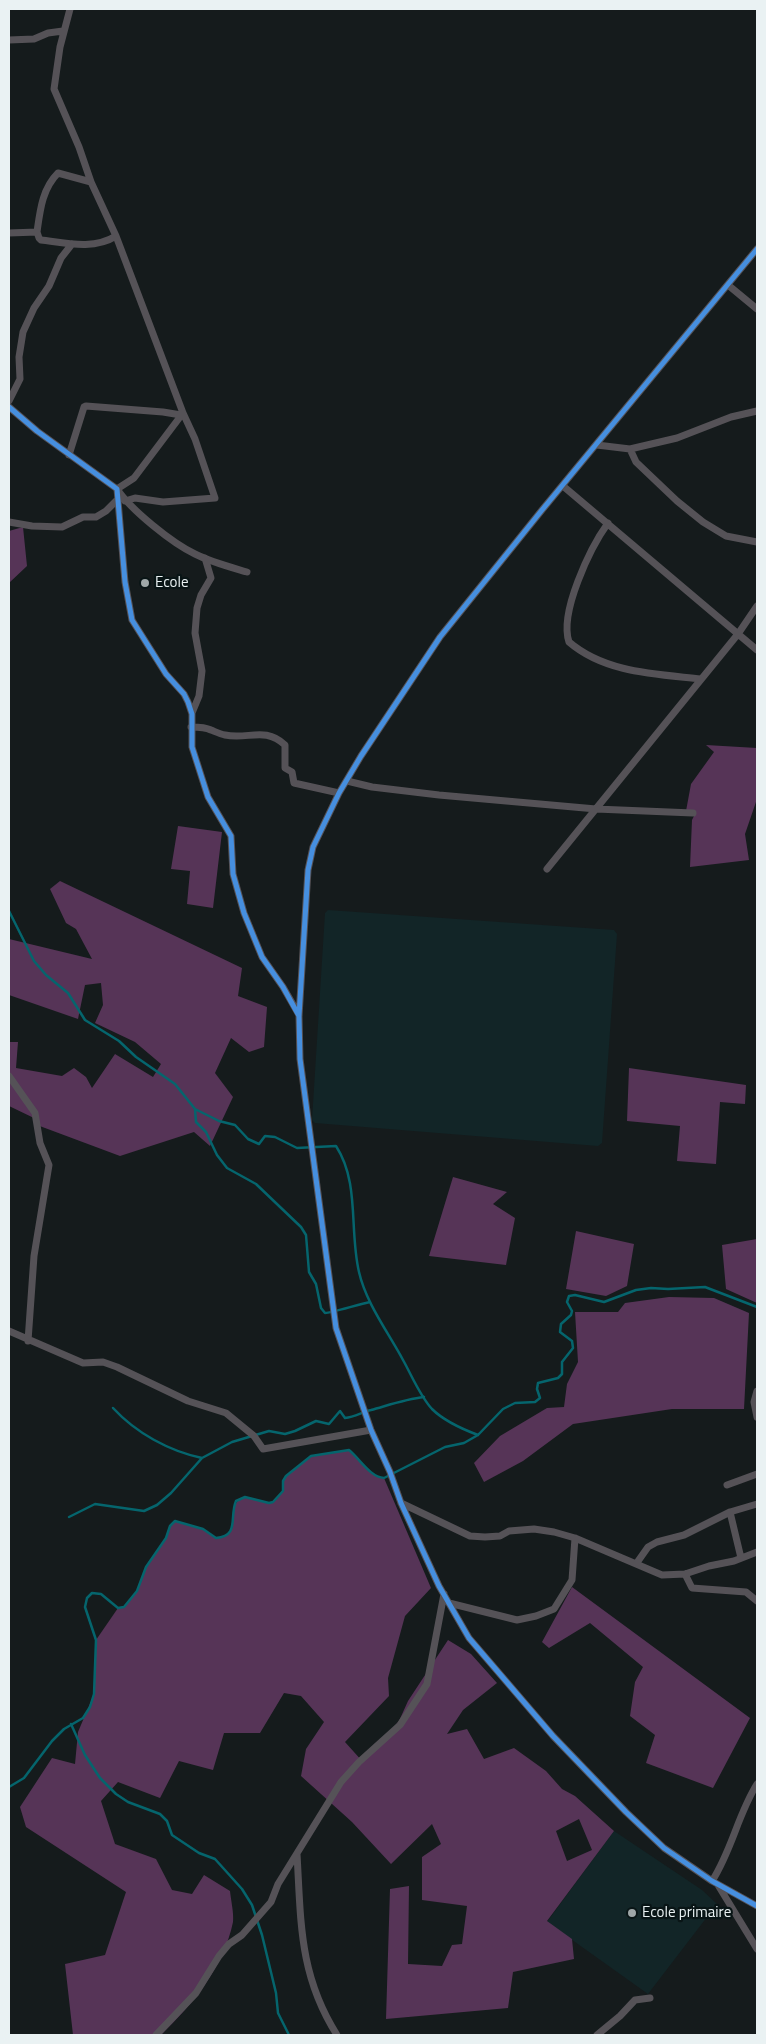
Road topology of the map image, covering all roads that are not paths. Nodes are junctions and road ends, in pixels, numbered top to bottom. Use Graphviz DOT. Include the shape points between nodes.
graph roads {
  1 [pos="70,9"];
  2 [pos="63,31"];
  3 [pos="9,40"];
  4 [pos="91,182"];
  5 [pos="37,232"];
  6 [pos="9,233"];
  7 [pos="116,236"];
  8 [pos="72,244"];
  9 [pos="757,249"];
  10 [pos="728,285"];
  11 [pos="757,309"];
  12 [pos="9,401"];
  13 [pos="9,407"];
  14 [pos="757,411"];
  15 [pos="182,414"];
  16 [pos="596,445"];
  17 [pos="630,449"];
  18 [pos="69,455"];
  19 [pos="563,486"];
  20 [pos="117,489"];
  21 [pos="121,500"];
  22 [pos="9,522"];
  23 [pos="608,523"];
  24 [pos="757,542"];
  25 [pos="205,558"];
  26 [pos="247,572"];
  27 [pos="757,606"];
  28 [pos="738,634"];
  29 [pos="757,650"];
  30 [pos="701,678"];
  31 [pos="192,714"];
  32 [pos="191,726"];
  33 [pos="347,781"];
  34 [pos="339,793"];
  35 [pos="596,809"];
  36 [pos="693,813"];
  37 [pos="547,869"];
  38 [pos="299,1016"];
  39 [pos="9,1076"];
  40 [pos="9,1331"];
  41 [pos="28,1341"];
  42 [pos="757,1391"];
  43 [pos="757,1416"];
  44 [pos="371,1430"];
  45 [pos="757,1474"];
  46 [pos="728,1485"];
  47 [pos="401,1502"];
  48 [pos="757,1504"];
  49 [pos="730,1512"];
  50 [pos="575,1538"];
  51 [pos="757,1552"];
  52 [pos="741,1558"];
  53 [pos="636,1564"];
  54 [pos="685,1574"];
  55 [pos="444,1594"];
  56 [pos="757,1600"];
  57 [pos="449,1603"];
  58 [pos="757,1784"];
  59 [pos="297,1854"];
  60 [pos="715,1882"];
  61 [pos="757,1906"];
  62 [pos="757,1949"];
  63 [pos="650,1998"];
  64 [pos="156,2035"];
  65 [pos="337,2035"];
  66 [pos="597,2035"];
  1 -- 2 [label="street"];
  2 -- 3 [label="street" via="34,39"];
  2 -- 4 [label="street" via="54,89"];
  4 -- 5 [label="street" via="58,173 39,209"];
  4 -- 7 [label="street"];
  5 -- 6 [label="street"];
  5 -- 8 [label="street" via="41,240"];
  7 -- 8 [label="street" via="98,244"];
  7 -- 15 [label="street"];
  8 -- 12 [label="street" via="61,258 23,332 20,379"];
  9 -- 10 [label="street"];
  10 -- 11 [label="street"];
  10 -- 16 [label="street"];
  13 -- 18 [label="street"];
  14 -- 17 [label="street" via="730,417 677,438"];
  15 -- 18 [label="street" via="86,406"];
  15 -- 20 [label="street" via="134,478"];
  15 -- 21 [label="street" via="195,439 215,498 163,502 135,498"];
  16 -- 17 [label="street"];
  16 -- 19 [label="street"];
  17 -- 24 [label="street" via="636,462 703,522 726,536"];
  18 -- 20 [label="street"];
  19 -- 23 [label="street"];
  19 -- 33 [label="street" via="440,637"];
  20 -- 21 [label="street"];
  21 -- 22 [label="street" via="96,517 83,517 62,527"];
  21 -- 25 [label="street" via="185,549"];
  21 -- 31 [label="street" via="124,582 132,620 166,674 184,694"];
  23 -- 28 [label="street"];
  23 -- 30 [label="street" via="583,567 566,628 569,642 587,656 620,668"];
  25 -- 26 [label="street"];
  25 -- 31 [label="street" via="211,578 197,608 195,633 202,672 199,696"];
  27 -- 28 [label="street"];
  28 -- 29 [label="street"];
  28 -- 30 [label="street"];
  30 -- 35 [label="street"];
  31 -- 32 [label="street"];
  32 -- 34 [label="street" via="226,735 264,734 279,739 285,746 285,768 292,772 294,783"];
  32 -- 38 [label="street" via="192,748 208,797 231,836 233,874 244,913 262,958"];
  33 -- 34 [label="street"];
  33 -- 35 [label="street" via="439,795"];
  34 -- 38 [label="street" via="313,847 308,870"];
  35 -- 36 [label="street"];
  35 -- 37 [label="street"];
  38 -- 44 [label="street" via="300,1059 336,1328"];
  39 -- 41 [label="street" via="35,1113 40,1143 50,1165 34,1256"];
  40 -- 41 [label="street"];
  41 -- 44 [label="street" via="82,1363 103,1362 117,1367 188,1401 226,1413 254,1436 263,1449"];
  42 -- 43 [label="street" via="754,1402"];
  44 -- 47 [label="street"];
  45 -- 46 [label="street"];
  47 -- 50 [label="street" via="470,1536 500,1536 509,1531 534,1529"];
  47 -- 55 [label="street"];
  48 -- 49 [label="street"];
  49 -- 52 [label="street"];
  49 -- 53 [label="street" via="684,1535 657,1542 648,1547"];
  50 -- 53 [label="street"];
  50 -- 57 [label="street" via="572,1580 554,1609 517,1620"];
  51 -- 52 [label="street"];
  52 -- 54 [label="street"];
  53 -- 54 [label="street" via="662,1574"];
  54 -- 56 [label="street" via="692,1588 746,1592"];
  55 -- 57 [label="street"];
  55 -- 59 [label="street" via="427,1684 400,1725 341,1782"];
  57 -- 60 [label="street" via="469,1638 553,1736 664,1848"];
  58 -- 60 [label="street"];
  59 -- 64 [label="street" via="271,1902 242,1935 229,1944 196,1993"];
  59 -- 65 [label="street" via="301,1930 310,1982"];
  60 -- 61 [label="street"];
  60 -- 62 [label="street"];
  63 -- 66 [label="street" via="635,2000"];
}
